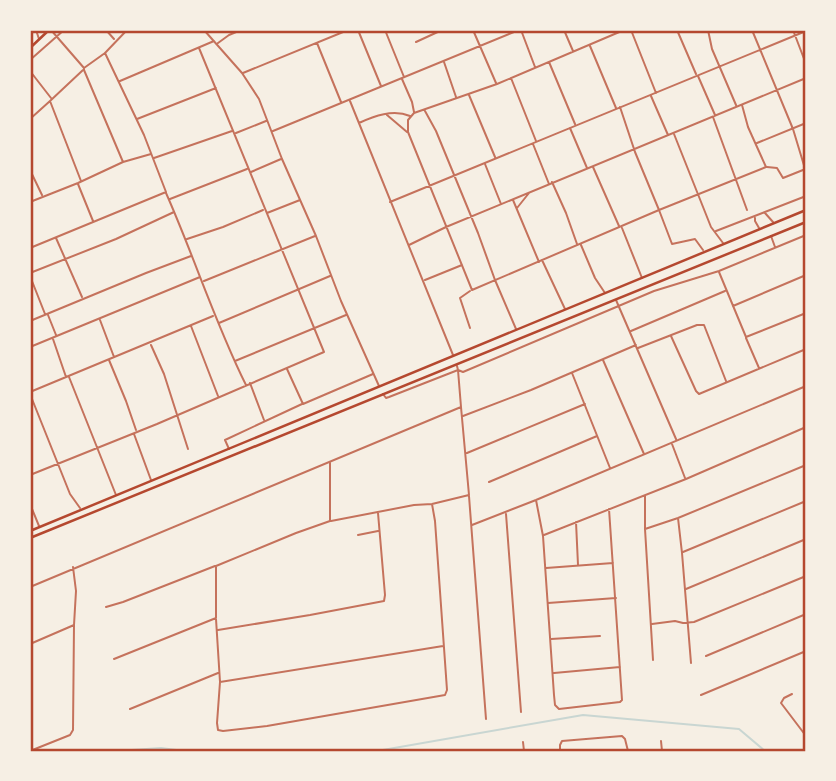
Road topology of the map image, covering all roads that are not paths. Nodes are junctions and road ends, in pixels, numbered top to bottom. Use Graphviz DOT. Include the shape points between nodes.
graph roads {
  1 [pos="36,30"];
  2 [pos="49,30"];
  3 [pos="64,30"];
  4 [pos="106,30"];
  5 [pos="127,30"];
  6 [pos="204,30"];
  7 [pos="241,30"];
  8 [pos="330,30"];
  9 [pos="348,30"];
  10 [pos="358,30"];
  11 [pos="385,30"];
  12 [pos="442,30"];
  13 [pos="473,30"];
  14 [pos="520,30"];
  15 [pos="564,30"];
  16 [pos="624,30"];
  17 [pos="631,30"];
  18 [pos="677,30"];
  19 [pos="708,30"];
  20 [pos="752,30"];
  21 [pos="793,30"];
  22 [pos="806,31"];
  23 [pos="795,35"];
  24 [pos="57,36"];
  25 [pos="333,36"];
  26 [pos="39,39"];
  27 [pos="116,41"];
  28 [pos="214,41"];
  29 [pos="415,42"];
  30 [pos="317,43"];
  31 [pos="217,44"];
  32 [pos="589,45"];
  33 [pos="480,46"];
  34 [pos="30,48"];
  35 [pos="199,48"];
  36 [pos="760,49"];
  37 [pos="573,52"];
  38 [pos="104,53"];
  39 [pos="30,60"];
  40 [pos="444,61"];
  41 [pos="549,62"];
  42 [pos="806,64"];
  43 [pos="719,66"];
  44 [pos="535,67"];
  45 [pos="84,69"];
  46 [pos="30,71"];
  47 [pos="242,73"];
  48 [pos="697,75"];
  49 [pos="510,77"];
  50 [pos="403,78"];
  51 [pos="806,78"];
  52 [pos="119,81"];
  53 [pos="497,84"];
  54 [pos="382,87"];
  55 [pos="216,88"];
  56 [pos="777,90"];
  57 [pos="656,93"];
  58 [pos="468,94"];
  59 [pos="650,95"];
  60 [pos="457,98"];
  61 [pos="51,100"];
  62 [pos="350,100"];
  63 [pos="341,103"];
  64 [pos="742,104"];
  65 [pos="736,106"];
  66 [pos="618,108"];
  67 [pos="424,109"];
  68 [pos="414,113"];
  69 [pos="386,114"];
  70 [pos="714,115"];
  71 [pos="411,116"];
  72 [pos="30,119"];
  73 [pos="136,119"];
  74 [pos="268,121"];
  75 [pos="359,123"];
  76 [pos="806,123"];
  77 [pos="575,125"];
  78 [pos="570,127"];
  79 [pos="793,129"];
  80 [pos="272,131"];
  81 [pos="234,132"];
  82 [pos="408,132"];
  83 [pos="673,133"];
  84 [pos="668,135"];
  85 [pos="534,142"];
  86 [pos="756,144"];
  87 [pos="634,149"];
  88 [pos="151,154"];
  89 [pos="496,158"];
  90 [pos="153,159"];
  91 [pos="282,159"];
  92 [pos="123,162"];
  93 [pos="484,163"];
  94 [pos="593,166"];
  95 [pos="766,167"];
  96 [pos="587,168"];
  97 [pos="248,169"];
  98 [pos="30,170"];
  99 [pos="806,171"];
  100 [pos="250,173"];
  101 [pos="454,176"];
  102 [pos="736,179"];
  103 [pos="81,181"];
  104 [pos="78,183"];
  105 [pos="550,183"];
  106 [pos="429,186"];
  107 [pos="166,192"];
  108 [pos="530,192"];
  109 [pos="697,194"];
  110 [pos="42,196"];
  111 [pos="806,196"];
  112 [pos="170,200"];
  113 [pos="300,200"];
  114 [pos="512,200"];
  115 [pos="30,202"];
  116 [pos="390,202"];
  117 [pos="501,205"];
  118 [pos="517,209"];
  119 [pos="747,210"];
  120 [pos="806,210"];
  121 [pos="265,211"];
  122 [pos="659,211"];
  123 [pos="174,212"];
  124 [pos="764,212"];
  125 [pos="472,216"];
  126 [pos="756,216"];
  127 [pos="93,222"];
  128 [pos="806,222"];
  129 [pos="773,223"];
  130 [pos="446,227"];
  131 [pos="621,227"];
  132 [pos="760,229"];
  133 [pos="714,232"];
  134 [pos="806,235"];
  135 [pos="316,236"];
  136 [pos="771,236"];
  137 [pos="56,237"];
  138 [pos="186,239"];
  139 [pos="579,244"];
  140 [pos="724,244"];
  141 [pos="409,245"];
  142 [pos="30,248"];
  143 [pos="775,248"];
  144 [pos="283,250"];
  145 [pos="704,252"];
  146 [pos="192,256"];
  147 [pos="65,259"];
  148 [pos="541,261"];
  149 [pos="462,265"];
  150 [pos="719,271"];
  151 [pos="30,274"];
  152 [pos="331,275"];
  153 [pos="806,275"];
  154 [pos="201,277"];
  155 [pos="642,278"];
  156 [pos="424,280"];
  157 [pos="495,280"];
  158 [pos="203,282"];
  159 [pos="298,288"];
  160 [pos="472,290"];
  161 [pos="727,290"];
  162 [pos="606,293"];
  163 [pos="83,299"];
  164 [pos="615,299"];
  165 [pos="733,306"];
  166 [pos="619,307"];
  167 [pos="565,310"];
  168 [pos="806,313"];
  169 [pos="46,314"];
  170 [pos="347,314"];
  171 [pos="214,315"];
  172 [pos="99,319"];
  173 [pos="30,321"];
  174 [pos="218,323"];
  175 [pos="191,325"];
  176 [pos="314,328"];
  177 [pos="470,328"];
  178 [pos="516,330"];
  179 [pos="630,331"];
  180 [pos="671,335"];
  181 [pos="55,337"];
  182 [pos="746,337"];
  183 [pos="511,342"];
  184 [pos="150,343"];
  185 [pos="637,346"];
  186 [pos="30,347"];
  187 [pos="806,349"];
  188 [pos="514,350"];
  189 [pos="453,356"];
  190 [pos="114,357"];
  191 [pos="109,359"];
  192 [pos="603,359"];
  193 [pos="234,362"];
  194 [pos="428,366"];
  195 [pos="457,367"];
  196 [pos="287,368"];
  197 [pos="759,368"];
  198 [pos="572,372"];
  199 [pos="374,374"];
  200 [pos="431,375"];
  201 [pos="67,376"];
  202 [pos="726,382"];
  203 [pos="250,383"];
  204 [pos="246,385"];
  205 [pos="379,386"];
  206 [pos="806,386"];
  207 [pos="30,393"];
  208 [pos="383,394"];
  209 [pos="219,397"];
  210 [pos="303,404"];
  211 [pos="585,404"];
  212 [pos="461,407"];
  213 [pos="177,415"];
  214 [pos="463,416"];
  215 [pos="265,421"];
  216 [pos="806,427"];
  217 [pos="135,433"];
  218 [pos="597,436"];
  219 [pos="677,440"];
  220 [pos="671,443"];
  221 [pos="98,447"];
  222 [pos="188,449"];
  223 [pos="229,449"];
  224 [pos="466,453"];
  225 [pos="644,454"];
  226 [pos="330,461"];
  227 [pos="57,464"];
  228 [pos="806,465"];
  229 [pos="610,468"];
  230 [pos="30,475"];
  231 [pos="686,478"];
  232 [pos="151,480"];
  233 [pos="489,482"];
  234 [pos="116,495"];
  235 [pos="469,495"];
  236 [pos="645,495"];
  237 [pos="536,500"];
  238 [pos="806,502"];
  239 [pos="30,504"];
  240 [pos="432,504"];
  241 [pos="81,509"];
  242 [pos="609,509"];
  243 [pos="378,513"];
  244 [pos="506,513"];
  245 [pos="678,518"];
  246 [pos="330,521"];
  247 [pos="576,522"];
  248 [pos="472,525"];
  249 [pos="40,527"];
  250 [pos="645,529"];
  251 [pos="30,531"];
  252 [pos="379,531"];
  253 [pos="358,535"];
  254 [pos="543,536"];
  255 [pos="30,538"];
  256 [pos="806,539"];
  257 [pos="682,553"];
  258 [pos="613,563"];
  259 [pos="216,566"];
  260 [pos="578,566"];
  261 [pos="73,567"];
  262 [pos="545,568"];
  263 [pos="806,576"];
  264 [pos="30,587"];
  265 [pos="685,589"];
  266 [pos="616,598"];
  267 [pos="547,603"];
  268 [pos="106,607"];
  269 [pos="806,614"];
  270 [pos="216,618"];
  271 [pos="688,623"];
  272 [pos="651,624"];
  273 [pos="74,625"];
  274 [pos="217,631"];
  275 [pos="600,636"];
  276 [pos="550,639"];
  277 [pos="30,644"];
  278 [pos="444,646"];
  279 [pos="806,651"];
  280 [pos="706,656"];
  281 [pos="114,659"];
  282 [pos="653,660"];
  283 [pos="691,663"];
  284 [pos="620,667"];
  285 [pos="219,673"];
  286 [pos="553,673"];
  287 [pos="220,682"];
  288 [pos="792,694"];
  289 [pos="701,695"];
  290 [pos="130,709"];
  291 [pos="521,712"];
  292 [pos="486,719"];
  293 [pos="806,736"];
  294 [pos="661,741"];
  295 [pos="523,743"];
  296 [pos="30,751"];
  297 [pos="524,751"];
  298 [pos="560,751"];
  299 [pos="628,751"];
  300 [pos="662,751"];
  1 -- 26 [label="street"];
  2 -- 24 [label="street"];
  2 -- 26 [label="main road"];
  3 -- 24 [label="street"];
  4 -- 27 [label="street"];
  5 -- 27 [label="street"];
  6 -- 28 [label="street"];
  7 -- 31 [label="street"];
  8 -- 25 [label="street"];
  9 -- 25 [label="street"];
  10 -- 54 [label="street"];
  11 -- 50 [label="street"];
  12 -- 29 [label="street"];
  13 -- 33 [label="street"];
  14 -- 33 [label="street"];
  14 -- 44 [label="street"];
  15 -- 37 [label="street"];
  16 -- 32 [label="street"];
  17 -- 57 [label="street"];
  18 -- 48 [label="street"];
  19 -- 43 [label="street"];
  20 -- 36 [label="street"];
  21 -- 23 [label="street"];
  22 -- 23 [label="street"];
  23 -- 36 [label="street"];
  23 -- 42 [label="street"];
  24 -- 39 [label="street"];
  24 -- 45 [label="street"];
  25 -- 30 [label="street"];
  26 -- 34 [label="main road"];
  27 -- 38 [label="street"];
  28 -- 31 [label="street"];
  28 -- 35 [label="street"];
  30 -- 47 [label="street"];
  30 -- 63 [label="street"];
  31 -- 47 [label="street"];
  32 -- 37 [label="street"];
  32 -- 66 [label="street"];
  33 -- 40 [label="street"];
  33 -- 53 [label="street"];
  35 -- 52 [label="street"];
  35 -- 55 [label="street"];
  36 -- 43 [label="street"];
  36 -- 56 [label="street"];
  37 -- 41 [label="street"];
  38 -- 45 [label="street"];
  38 -- 52 [label="street"];
  40 -- 50 [label="street"];
  40 -- 60 [label="street"];
  41 -- 44 [label="street"];
  41 -- 77 [label="street"];
  43 -- 48 [label="street"];
  43 -- 65 [label="street"];
  44 -- 49 [label="street"];
  45 -- 61 [label="street"];
  45 -- 92 [label="street"];
  46 -- 61 [label="street"];
  47 -- 74 [label="street"];
  48 -- 57 [label="street"];
  48 -- 70 [label="street"];
  49 -- 53 [label="street"];
  49 -- 85 [label="street"];
  50 -- 54 [label="street"];
  50 -- 68 [label="street"];
  51 -- 56 [label="street"];
  52 -- 73 [label="street"];
  53 -- 58 [label="street"];
  54 -- 62 [label="street"];
  55 -- 73 [label="street"];
  55 -- 81 [label="street"];
  56 -- 64 [label="street"];
  56 -- 79 [label="street"];
  57 -- 59 [label="street"];
  58 -- 60 [label="street"];
  58 -- 89 [label="street"];
  59 -- 66 [label="street"];
  59 -- 84 [label="street"];
  60 -- 67 [label="street"];
  61 -- 72 [label="street"];
  61 -- 103 [label="street"];
  62 -- 63 [label="street"];
  62 -- 75 [label="street"];
  63 -- 80 [label="street"];
  64 -- 65 [label="street"];
  64 -- 86 [label="street"];
  65 -- 70 [label="street"];
  66 -- 77 [label="street"];
  66 -- 87 [label="street"];
  67 -- 68 [label="street"];
  67 -- 101 [label="street"];
  68 -- 71 [label="street"];
  69 -- 71 [label="street"];
  69 -- 75 [label="street"];
  69 -- 82 [label="street"];
  70 -- 83 [label="street"];
  70 -- 102 [label="street"];
  71 -- 82 [label="street"];
  73 -- 88 [label="street"];
  74 -- 80 [label="street"];
  74 -- 81 [label="street"];
  75 -- 116 [label="street"];
  76 -- 79 [label="street"];
  77 -- 78 [label="street"];
  78 -- 85 [label="street"];
  78 -- 96 [label="street"];
  79 -- 86 [label="street"];
  79 -- 99 [label="street"];
  80 -- 91 [label="street"];
  81 -- 90 [label="street"];
  81 -- 97 [label="street"];
  82 -- 106 [label="street"];
  83 -- 84 [label="street"];
  83 -- 109 [label="street"];
  84 -- 87 [label="street"];
  85 -- 89 [label="street"];
  85 -- 105 [label="street"];
  86 -- 95 [label="street"];
  87 -- 94 [label="street"];
  87 -- 122 [label="street"];
  88 -- 90 [label="street"];
  88 -- 92 [label="street"];
  89 -- 93 [label="street"];
  90 -- 107 [label="street"];
  91 -- 100 [label="street"];
  91 -- 113 [label="street"];
  92 -- 103 [label="street"];
  93 -- 101 [label="street"];
  93 -- 117 [label="street"];
  94 -- 96 [label="street"];
  94 -- 131 [label="street"];
  95 -- 99 [label="street" via="776,168 783,178"];
  95 -- 102 [label="street"];
  96 -- 105 [label="street"];
  97 -- 100 [label="street"];
  97 -- 112 [label="street"];
  98 -- 110 [label="street"];
  100 -- 121 [label="street"];
  101 -- 106 [label="street"];
  101 -- 125 [label="street"];
  102 -- 109 [label="street"];
  102 -- 119 [label="street"];
  103 -- 104 [label="street"];
  104 -- 110 [label="street"];
  104 -- 127 [label="street"];
  105 -- 108 [label="street"];
  105 -- 139 [label="street"];
  106 -- 116 [label="street"];
  106 -- 130 [label="street"];
  107 -- 112 [label="street"];
  107 -- 127 [label="street"];
  108 -- 114 [label="street"];
  108 -- 118 [label="street"];
  109 -- 122 [label="street"];
  109 -- 133 [label="street"];
  110 -- 115 [label="street"];
  111 -- 124 [label="street"];
  112 -- 123 [label="street"];
  113 -- 121 [label="street"];
  113 -- 135 [label="street"];
  114 -- 117 [label="street"];
  114 -- 118 [label="street"];
  116 -- 141 [label="street"];
  117 -- 125 [label="street"];
  118 -- 148 [label="street"];
  120 -- 129 [label="main road"];
  121 -- 138 [label="street"];
  121 -- 144 [label="street"];
  122 -- 131 [label="street"];
  122 -- 145 [label="street" via="673,244 695,239"];
  123 -- 138 [label="street"];
  123 -- 147 [label="street"];
  124 -- 126 [label="street"];
  124 -- 129 [label="street"];
  125 -- 130 [label="street"];
  125 -- 157 [label="street"];
  126 -- 132 [label="street"];
  126 -- 133 [label="street"];
  127 -- 137 [label="street"];
  128 -- 136 [label="main road"];
  129 -- 132 [label="main road"];
  130 -- 141 [label="street"];
  130 -- 149 [label="street"];
  131 -- 139 [label="street"];
  131 -- 155 [label="street"];
  132 -- 140 [label="main road"];
  133 -- 140 [label="street"];
  134 -- 143 [label="street"];
  135 -- 144 [label="street"];
  135 -- 152 [label="street"];
  136 -- 143 [label="street"];
  136 -- 164 [label="main road"];
  137 -- 142 [label="street"];
  137 -- 147 [label="street"];
  138 -- 146 [label="street"];
  139 -- 148 [label="street"];
  139 -- 162 [label="street"];
  140 -- 145 [label="main road"];
  141 -- 156 [label="street"];
  143 -- 150 [label="street"];
  144 -- 158 [label="street"];
  144 -- 159 [label="street"];
  145 -- 155 [label="main road"];
  146 -- 154 [label="street"];
  146 -- 163 [label="street"];
  147 -- 151 [label="street"];
  147 -- 163 [label="street"];
  148 -- 157 [label="street"];
  148 -- 167 [label="street"];
  149 -- 156 [label="street"];
  149 -- 160 [label="street"];
  150 -- 161 [label="street"];
  150 -- 166 [label="street"];
  151 -- 169 [label="street"];
  152 -- 159 [label="street"];
  152 -- 170 [label="street"];
  153 -- 165 [label="street"];
  154 -- 158 [label="street"];
  154 -- 172 [label="street"];
  155 -- 162 [label="main road"];
  156 -- 189 [label="street"];
  157 -- 160 [label="street"];
  157 -- 178 [label="street"];
  158 -- 171 [label="street"];
  159 -- 174 [label="street"];
  159 -- 176 [label="street"];
  160 -- 177 [label="street" via="460,298"];
  161 -- 165 [label="street"];
  161 -- 179 [label="street"];
  162 -- 167 [label="main road"];
  163 -- 169 [label="street"];
  164 -- 166 [label="street"];
  164 -- 183 [label="main road"];
  165 -- 182 [label="street"];
  166 -- 179 [label="street"];
  166 -- 188 [label="street"];
  167 -- 178 [label="main road"];
  168 -- 182 [label="street"];
  169 -- 173 [label="street"];
  169 -- 181 [label="street"];
  170 -- 176 [label="street"];
  170 -- 199 [label="street"];
  171 -- 174 [label="street"];
  171 -- 175 [label="street"];
  172 -- 181 [label="street"];
  172 -- 190 [label="street"];
  174 -- 193 [label="street"];
  175 -- 184 [label="street"];
  175 -- 209 [label="street"];
  176 -- 193 [label="street"];
  176 -- 196 [label="street" via="324,352"];
  178 -- 189 [label="main road"];
  179 -- 185 [label="street"];
  180 -- 185 [label="street"];
  180 -- 202 [label="street" via="696,393"];
  180 -- 202 [label="street" via="704,325"];
  181 -- 186 [label="street"];
  181 -- 201 [label="street"];
  182 -- 197 [label="street"];
  183 -- 188 [label="street"];
  183 -- 195 [label="main road"];
  184 -- 190 [label="street"];
  184 -- 213 [label="street"];
  185 -- 192 [label="street"];
  185 -- 219 [label="street"];
  187 -- 197 [label="street"];
  188 -- 195 [label="street" via="463,372"];
  189 -- 194 [label="main road"];
  190 -- 191 [label="street"];
  191 -- 201 [label="street"];
  191 -- 217 [label="street"];
  192 -- 198 [label="street"];
  192 -- 225 [label="street"];
  193 -- 204 [label="street"];
  194 -- 200 [label="main road"];
  194 -- 205 [label="main road"];
  195 -- 200 [label="main road"];
  195 -- 208 [label="street" via="389,397"];
  195 -- 212 [label="street"];
  196 -- 203 [label="street"];
  196 -- 210 [label="street"];
  197 -- 202 [label="street"];
  198 -- 211 [label="street"];
  198 -- 214 [label="street"];
  199 -- 205 [label="street"];
  199 -- 210 [label="street"];
  200 -- 208 [label="main road"];
  201 -- 207 [label="street"];
  201 -- 221 [label="street"];
  203 -- 204 [label="street"];
  203 -- 215 [label="street"];
  204 -- 209 [label="street"];
  205 -- 223 [label="main road"];
  206 -- 219 [label="street"];
  207 -- 227 [label="street"];
  208 -- 255 [label="main road"];
  209 -- 213 [label="street"];
  210 -- 215 [label="street"];
  211 -- 218 [label="street"];
  211 -- 224 [label="street"];
  212 -- 214 [label="street"];
  212 -- 226 [label="street"];
  213 -- 217 [label="street"];
  213 -- 222 [label="street"];
  214 -- 224 [label="street"];
  215 -- 223 [label="street" via="225,439"];
  216 -- 231 [label="street"];
  217 -- 221 [label="street"];
  217 -- 232 [label="street"];
  218 -- 229 [label="street"];
  218 -- 233 [label="street"];
  219 -- 220 [label="street"];
  220 -- 225 [label="street"];
  220 -- 231 [label="street"];
  221 -- 227 [label="street"];
  221 -- 234 [label="street"];
  223 -- 232 [label="main road"];
  224 -- 235 [label="street"];
  225 -- 229 [label="street"];
  226 -- 246 [label="street"];
  226 -- 261 [label="street"];
  227 -- 230 [label="street"];
  227 -- 241 [label="street"];
  228 -- 245 [label="street"];
  229 -- 237 [label="street"];
  231 -- 236 [label="street"];
  232 -- 234 [label="main road"];
  234 -- 241 [label="main road"];
  235 -- 240 [label="street"];
  235 -- 248 [label="street"];
  236 -- 242 [label="street"];
  236 -- 250 [label="street"];
  237 -- 244 [label="street"];
  237 -- 254 [label="street"];
  238 -- 257 [label="street"];
  239 -- 249 [label="street"];
  240 -- 243 [label="street"];
  240 -- 278 [label="street"];
  241 -- 249 [label="main road"];
  242 -- 247 [label="street"];
  242 -- 258 [label="street"];
  243 -- 246 [label="street"];
  243 -- 252 [label="street"];
  244 -- 248 [label="street"];
  244 -- 291 [label="street"];
  245 -- 250 [label="street"];
  245 -- 257 [label="street"];
  246 -- 259 [label="street"];
  247 -- 254 [label="street"];
  247 -- 260 [label="street"];
  248 -- 292 [label="street"];
  249 -- 251 [label="main road"];
  250 -- 272 [label="street"];
  252 -- 253 [label="street"];
  252 -- 274 [label="street" via="384,601"];
  254 -- 262 [label="street"];
  256 -- 265 [label="street"];
  257 -- 265 [label="street"];
  258 -- 260 [label="street"];
  258 -- 266 [label="street"];
  259 -- 268 [label="street"];
  259 -- 270 [label="street"];
  260 -- 262 [label="street"];
  261 -- 264 [label="street"];
  261 -- 273 [label="street"];
  262 -- 267 [label="street"];
  263 -- 271 [label="street"];
  265 -- 271 [label="street"];
  266 -- 267 [label="street"];
  266 -- 284 [label="street"];
  267 -- 276 [label="street"];
  269 -- 280 [label="street"];
  270 -- 274 [label="street"];
  270 -- 281 [label="street"];
  271 -- 272 [label="street"];
  271 -- 283 [label="street"];
  272 -- 282 [label="street"];
  273 -- 277 [label="street"];
  273 -- 296 [label="street" via="73,732"];
  274 -- 285 [label="street"];
  275 -- 276 [label="street"];
  276 -- 286 [label="street"];
  278 -- 287 [label="street"];
  278 -- 287 [label="street" via="445,695 267,726 218,730"];
  279 -- 289 [label="street"];
  284 -- 286 [label="street"];
  284 -- 286 [label="street" via="620,702 559,709"];
  285 -- 287 [label="street"];
  285 -- 290 [label="street"];
  288 -- 293 [label="street" via="781,703"];
  294 -- 300 [label="street"];
  295 -- 297 [label="street"];
  298 -- 299 [label="street" via="562,741 622,736"];
}
